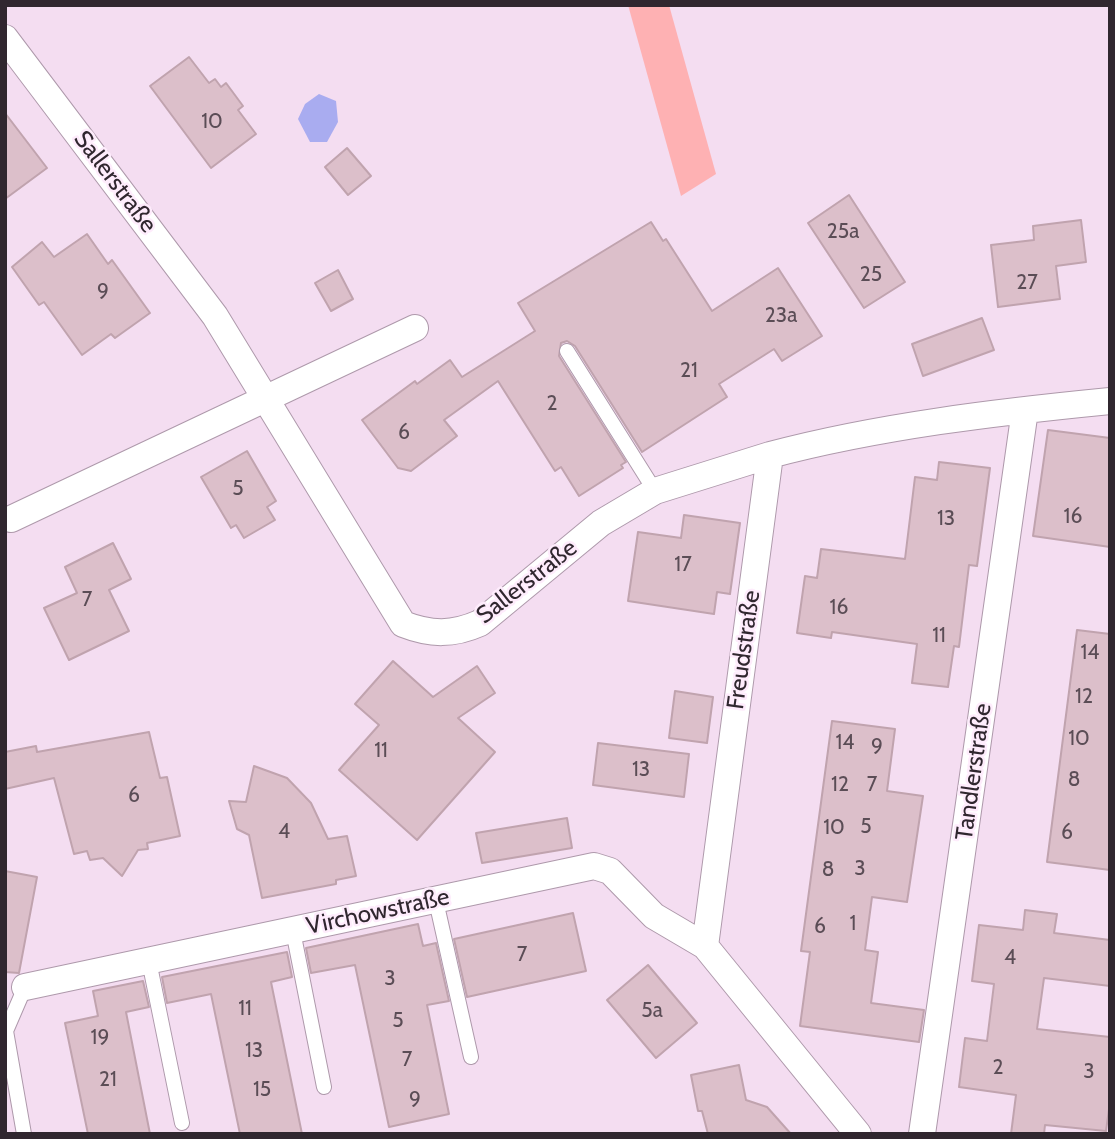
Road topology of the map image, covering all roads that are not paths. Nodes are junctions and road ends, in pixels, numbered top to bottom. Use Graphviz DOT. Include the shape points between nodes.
graph roads {
  1 [pos="5,38"];
  2 [pos="415,328"];
  3 [pos="567,351"];
  4 [pos="264,401"];
  5 [pos="1110,401"];
  6 [pos="1025,410"];
  7 [pos="770,455"];
  8 [pos="656,491"];
  9 [pos="12,519"];
  10 [pos="436,901"];
  11 [pos="293,931"];
  12 [pos="705,946"];
  13 [pos="149,961"];
  14 [pos="26,987"];
  15 [pos="471,1057"];
  16 [pos="324,1087"];
  17 [pos="182,1123"];
  18 [pos="24,1134"];
  19 [pos="858,1134"];
  20 [pos="922,1134"];
  1 -- 4 [label="street, Sallerstraße" via="215,316"];
  2 -- 4 [label="street"];
  3 -- 8 [label="lane"];
  4 -- 8 [label="street, Sallerstraße" via="391,608 403,624 423,632 461,631 480,623 601,523"];
  4 -- 9 [label="street"];
  5 -- 6 [label="street"];
  6 -- 7 [label="street" via="813,443"];
  6 -- 20 [label="street, Tandlerstraße"];
  7 -- 8 [label="street, Sallerstraße"];
  7 -- 12 [label="street, Freudstraße"];
  10 -- 11 [label="street, Virchowstraße"];
  10 -- 12 [label="street, Virchowstraße" via="594,866 610,871 654,916"];
  10 -- 15 [label="lane"];
  11 -- 13 [label="street, Virchowstraße"];
  11 -- 16 [label="lane"];
  12 -- 19 [label="street"];
  13 -- 14 [label="street, Virchowstraße"];
  13 -- 17 [label="lane"];
  14 -- 18 [label="lane" via="6,1031"];
}
